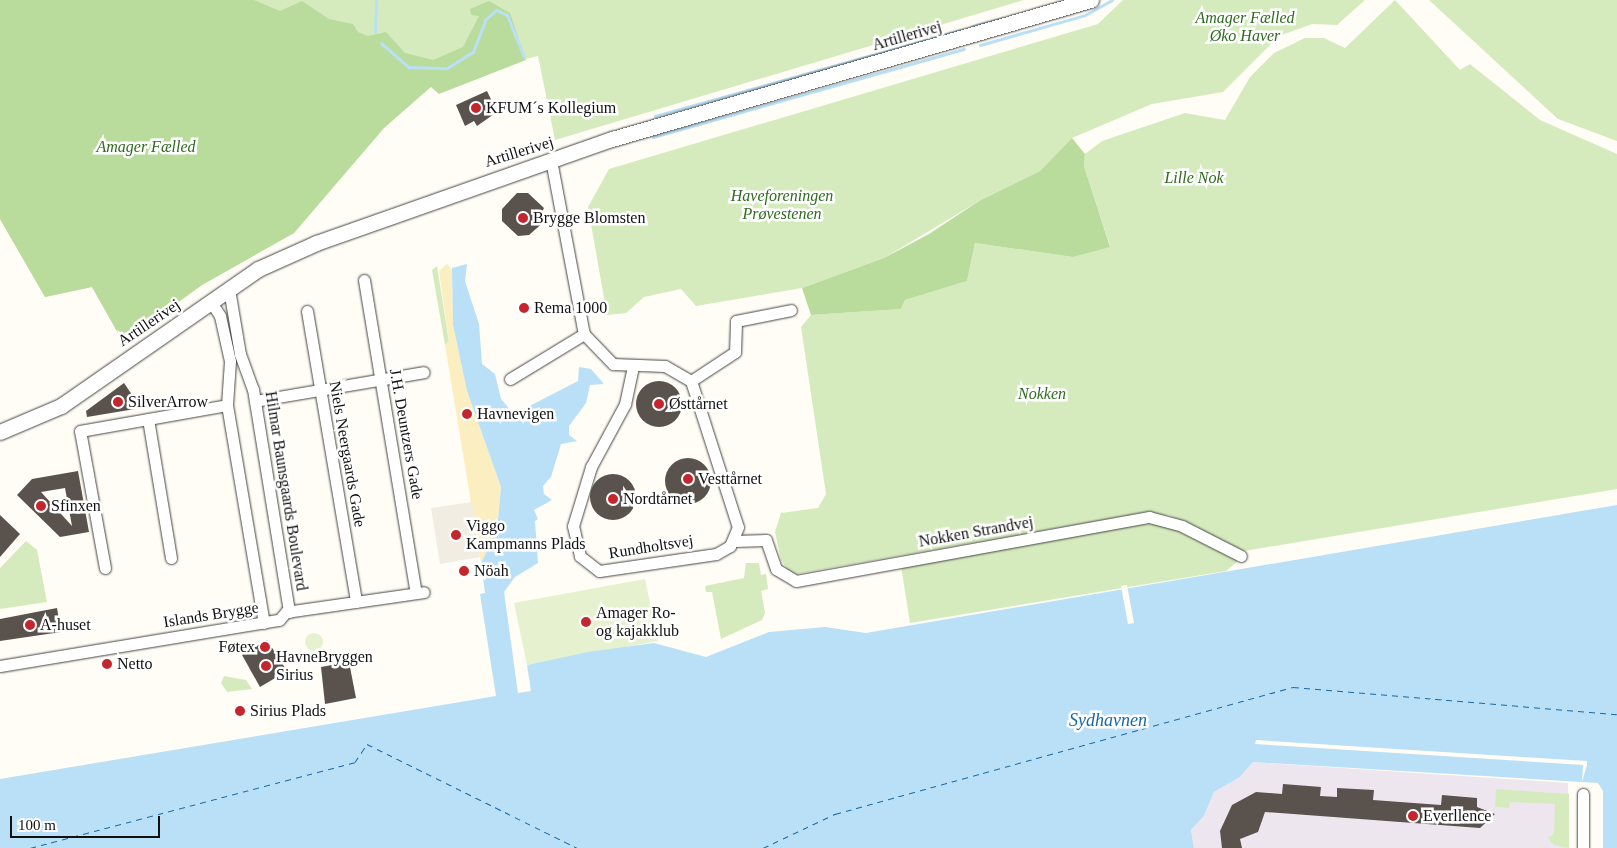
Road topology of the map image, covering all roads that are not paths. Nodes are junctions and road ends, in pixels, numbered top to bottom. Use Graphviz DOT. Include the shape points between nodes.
graph roads {
  1 [pos="1091,0"];
  2 [pos="551,160"];
  3 [pos="364,280"];
  4 [pos="229,289"];
  5 [pos="211,302"];
  6 [pos="791,310"];
  7 [pos="307,311"];
  8 [pos="584,334"];
  9 [pos="634,366"];
  10 [pos="424,372"];
  11 [pos="510,379"];
  12 [pos="380,380"];
  13 [pos="691,382"];
  14 [pos="320,390"];
  15 [pos="255,401"];
  16 [pos="227,405"];
  17 [pos="148,419"];
  18 [pos="0,432"];
  19 [pos="734,540"];
  20 [pos="1240,556"];
  21 [pos="171,558"];
  22 [pos="105,568"];
  23 [pos="420,593"];
  24 [pos="356,602"];
  25 [pos="289,612"];
  26 [pos="264,623"];
  27 [pos="0,666"];
  28 [pos="1583,794"];
  29 [pos="1583,848"];
  1 -- 2 [label="street, Artillerivej"];
  2 -- 4 [label="street, Artillerivej" via="316,243 258,270"];
  2 -- 8 [label="street"];
  3 -- 12 [label="street, J.H. Deuntzers Gade"];
  4 -- 5 [label="street, Artillerivej"];
  4 -- 15 [label="street, Hilmar Baunsgaards Boulevard" via="240,354"];
  5 -- 16 [label="street" via="220,316 230,361"];
  5 -- 18 [label="street, Artillerivej" via="61,406"];
  6 -- 13 [label="street" via="736,321 735,352"];
  7 -- 14 [label="street, Niels Neergaards Gade"];
  8 -- 9 [label="street" via="608,361"];
  8 -- 11 [label="street"];
  9 -- 13 [label="street" via="665,366"];
  9 -- 19 [label="street, Rundholtsvej" via="625,404 578,499 572,538 580,556 599,571 612,570 716,554"];
  10 -- 12 [label="street"];
  12 -- 14 [label="street"];
  12 -- 23 [label="street, J.H. Deuntzers Gade"];
  13 -- 19 [label="street" via="737,521"];
  14 -- 15 [label="street"];
  14 -- 24 [label="street, Niels Neergaards Gade"];
  15 -- 25 [label="street, Hilmar Baunsgaards Boulevard"];
  16 -- 17 [label="street"];
  16 -- 26 [label="street"];
  17 -- 21 [label="street"];
  17 -- 22 [label="street" via="80,431"];
  19 -- 20 [label="street, Nokken Strandvej" via="766,540 776,569 796,581 1149,517 1182,526"];
  23 -- 24 [label="street, Islands Brygge"];
  24 -- 25 [label="street, Islands Brygge"];
  25 -- 26 [label="street, Islands Brygge" via="279,620"];
  26 -- 27 [label="street, Islands Brygge"];
  28 -- 29 [label="street"];
}
